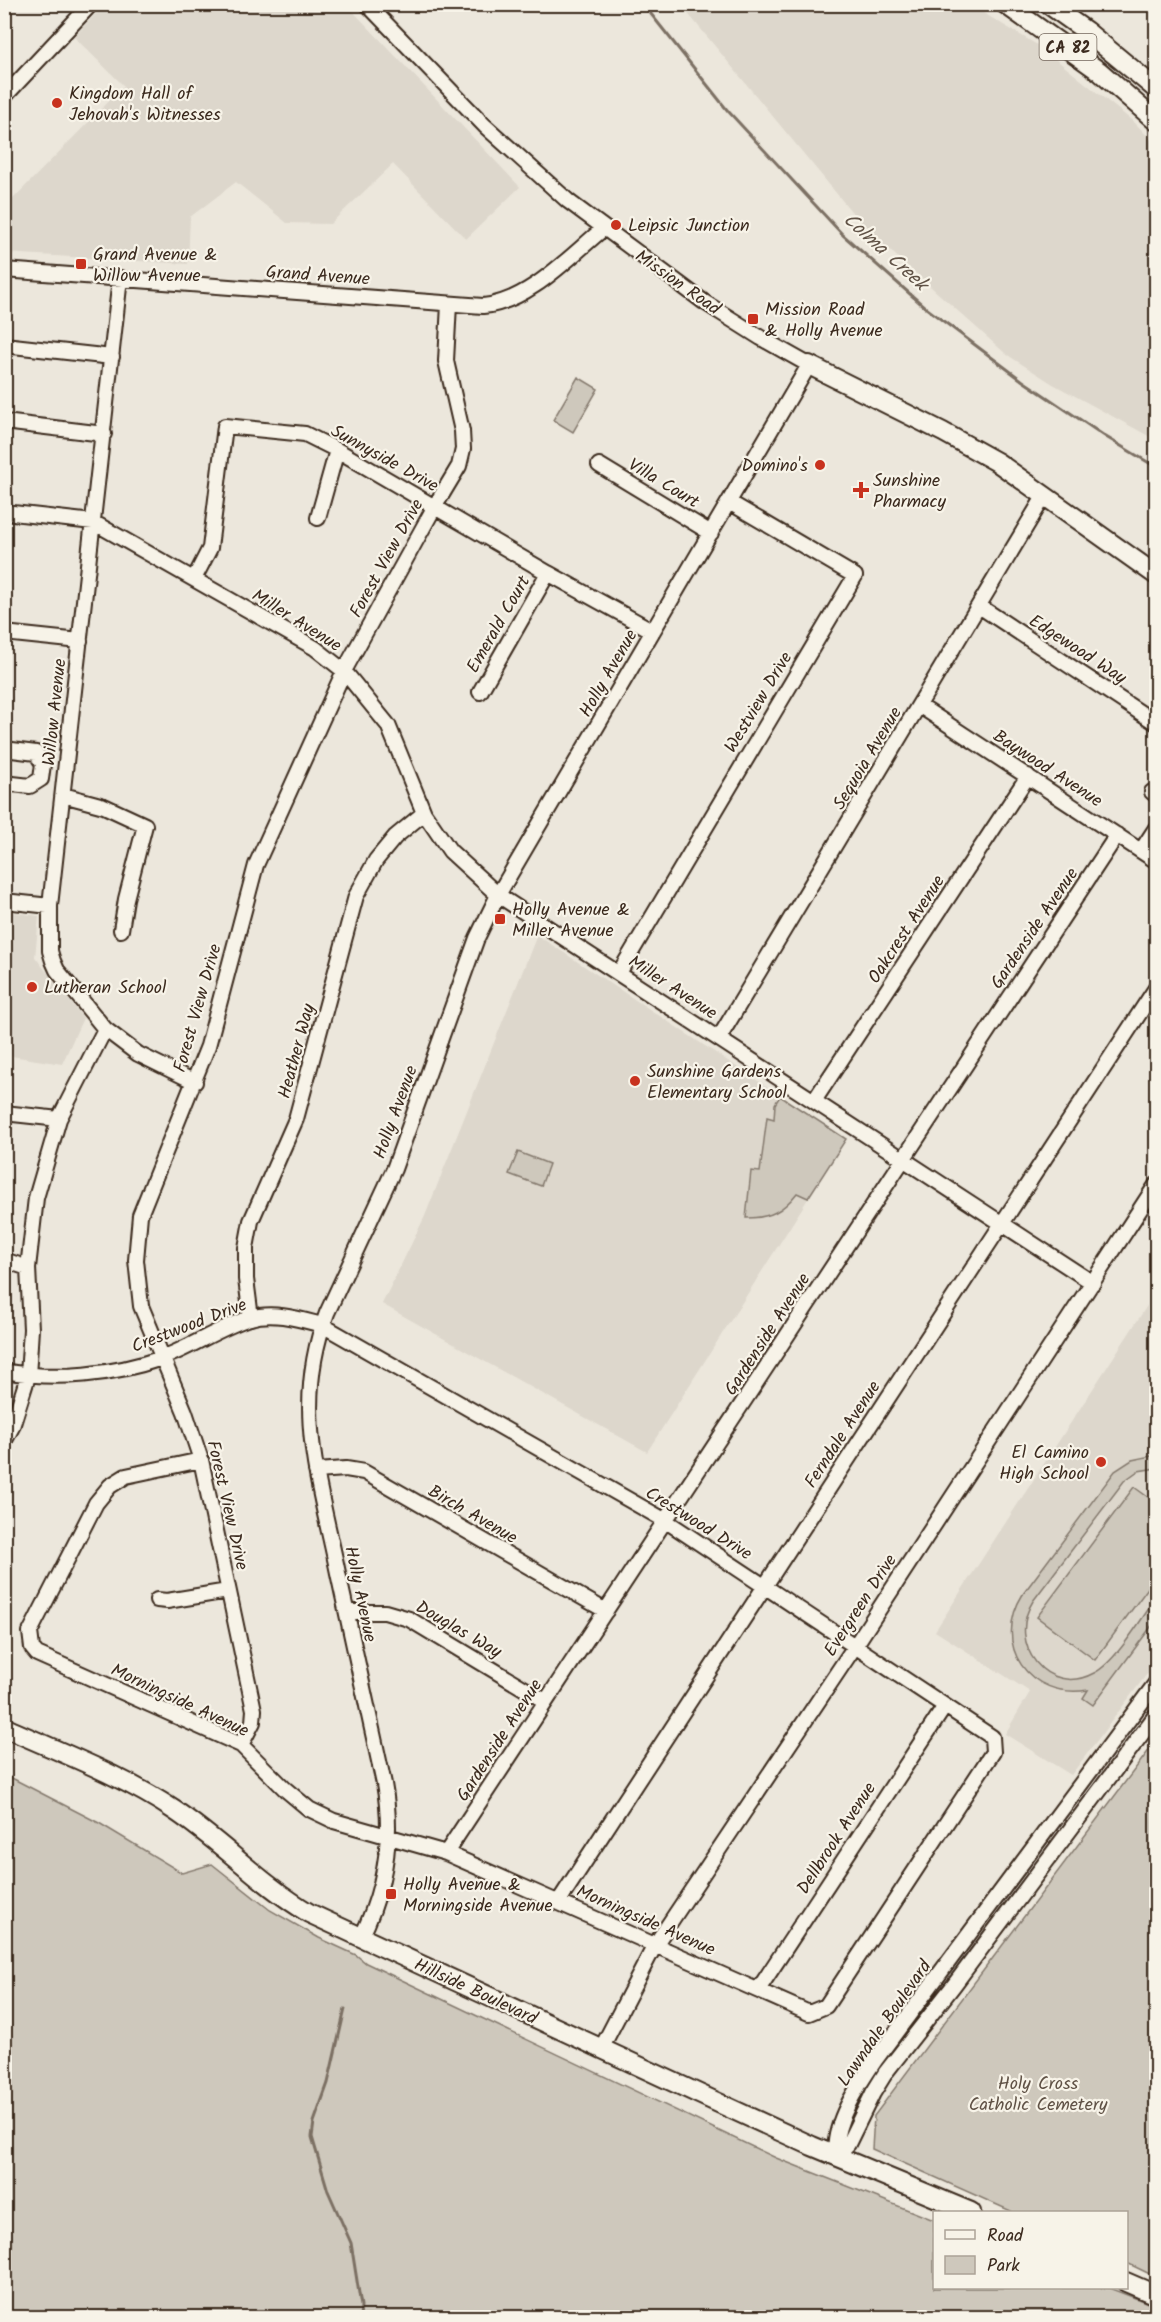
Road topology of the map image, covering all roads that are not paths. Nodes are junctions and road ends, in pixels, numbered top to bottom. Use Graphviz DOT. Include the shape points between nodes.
graph roads {
  1 [pos="91,4"];
  2 [pos="367,4"];
  3 [pos="1005,4"];
  4 [pos="1048,4"];
  5 [pos="1150,84"];
  6 [pos="1127,95"];
  7 [pos="4,97"];
  8 [pos="1156,121"];
  9 [pos="603,229"];
  10 [pos="4,270"];
  11 [pos="120,278"];
  12 [pos="449,304"];
  13 [pos="4,345"];
  14 [pos="112,357"];
  15 [pos="809,365"];
  16 [pos="4,422"];
  17 [pos="104,434"];
  18 [pos="338,450"];
  19 [pos="598,465"];
  20 [pos="1046,495"];
  21 [pos="729,502"];
  22 [pos="435,506"];
  23 [pos="4,512"];
  24 [pos="318,518"];
  25 [pos="93,522"];
  26 [pos="711,533"];
  27 [pos="548,573"];
  28 [pos="1156,575"];
  29 [pos="194,579"];
  30 [pos="979,606"];
  31 [pos="654,631"];
  32 [pos="4,633"];
  33 [pos="80,641"];
  34 [pos="344,671"];
  35 [pos="480,692"];
  36 [pos="920,706"];
  37 [pos="1156,723"];
  38 [pos="4,749"];
  39 [pos="1028,776"];
  40 [pos="4,783"];
  41 [pos="63,795"];
  42 [pos="424,813"];
  43 [pos="1156,828"];
  44 [pos="1117,835"];
  45 [pos="1141,851"];
  46 [pos="1156,861"];
  47 [pos="498,895"];
  48 [pos="4,901"];
  49 [pos="50,906"];
  50 [pos="122,930"];
  51 [pos="619,973"];
  52 [pos="1156,988"];
  53 [pos="105,1029"];
  54 [pos="719,1038"];
  55 [pos="195,1082"];
  56 [pos="814,1101"];
  57 [pos="4,1113"];
  58 [pos="59,1119"];
  59 [pos="902,1160"];
  60 [pos="1156,1185"];
  61 [pos="1001,1224"];
  62 [pos="4,1260"];
  63 [pos="28,1268"];
  64 [pos="1093,1283"];
  65 [pos="251,1318"];
  66 [pos="322,1325"];
  67 [pos="163,1357"];
  68 [pos="4,1371"];
  69 [pos="28,1376"];
  70 [pos="4,1442"];
  71 [pos="201,1460"];
  72 [pos="316,1472"];
  73 [pos="666,1521"];
  74 [pos="764,1587"];
  75 [pos="228,1591"];
  76 [pos="156,1600"];
  77 [pos="606,1611"];
  78 [pos="347,1612"];
  79 [pos="855,1646"];
  80 [pos="1156,1683"];
  81 [pos="545,1701"];
  82 [pos="945,1706"];
  83 [pos="1156,1715"];
  84 [pos="4,1727"];
  85 [pos="241,1745"];
  86 [pos="389,1837"];
  87 [pos="447,1853"];
  88 [pos="559,1901"];
  89 [pos="361,1938"];
  90 [pos="655,1945"];
  91 [pos="758,1990"];
  92 [pos="601,2049"];
  93 [pos="836,2156"];
  94 [pos="969,2211"];
  95 [pos="1128,2283"];
  96 [pos="1156,2295"];
  1 -- 7 [label="street"];
  2 -- 9 [label="street, Mission Road" via="504,145"];
  3 -- 6 [label="main road, CA 82"];
  4 -- 5 [label="main road, CA 82"];
  5 -- 6 [label="main road"];
  6 -- 8 [label="main road, CA 82"];
  9 -- 12 [label="street, Grand Avenue" via="514,299 483,306"];
  9 -- 15 [label="street, Mission Road" via="734,322"];
  10 -- 11 [label="street, Grand Avenue"];
  11 -- 12 [label="street, Grand Avenue"];
  11 -- 14 [label="street, Willow Avenue"];
  12 -- 22 [label="street, Forest View Drive" via="446,361 463,449 459,466"];
  13 -- 14 [label="street"];
  14 -- 17 [label="street, Willow Avenue"];
  15 -- 20 [label="main road, Mission Road" via="943,432"];
  15 -- 21 [label="street, Holly Avenue"];
  16 -- 17 [label="street"];
  17 -- 25 [label="street, Willow Avenue"];
  18 -- 22 [label="street, Sunnyside Drive"];
  18 -- 24 [label="street"];
  18 -- 29 [label="street, Sunnyside Drive" via="305,434 225,426 210,548"];
  19 -- 26 [label="street, Villa Court"];
  20 -- 28 [label="main road, Mission Road"];
  20 -- 30 [label="street, Sequoia Avenue"];
  21 -- 26 [label="street, Holly Avenue"];
  21 -- 51 [label="street, Westview Drive" via="855,576"];
  22 -- 27 [label="street, Sunnyside Drive"];
  22 -- 34 [label="street, Forest View Drive"];
  23 -- 25 [label="street"];
  25 -- 29 [label="street, Miller Avenue"];
  25 -- 33 [label="street, Willow Avenue"];
  26 -- 31 [label="street, Holly Avenue"];
  27 -- 31 [label="street, Sunnyside Drive"];
  27 -- 35 [label="street, Emerald Court"];
  29 -- 34 [label="street, Miller Avenue" via="315,648"];
  30 -- 36 [label="street, Sequoia Avenue"];
  30 -- 37 [label="street, Edgewood Way"];
  31 -- 47 [label="street, Holly Avenue"];
  32 -- 33 [label="street"];
  33 -- 41 [label="street, Willow Avenue"];
  34 -- 42 [label="street, Miller Avenue" via="388,725"];
  34 -- 55 [label="street, Forest View Drive" via="256,864"];
  36 -- 39 [label="street, Baywood Avenue"];
  36 -- 54 [label="street, Sequoia Avenue"];
  38 -- 40 [label="street" via="36,753 43,764 41,779 30,786"];
  39 -- 44 [label="street, Baywood Avenue"];
  39 -- 56 [label="street, Oakcrest Avenue"];
  41 -- 49 [label="street, Willow Avenue"];
  41 -- 50 [label="street" via="104,806 145,825"];
  42 -- 47 [label="street, Miller Avenue" via="450,851"];
  42 -- 65 [label="street, Heather Way" via="395,837 376,860 356,896 296,1119 251,1221 246,1248"];
  43 -- 45 [label="street"];
  44 -- 45 [label="street, Baywood Avenue"];
  44 -- 59 [label="street, Gardenside Avenue"];
  45 -- 46 [label="street, Baywood Avenue"];
  47 -- 51 [label="street, Miller Avenue"];
  47 -- 66 [label="street, Holly Avenue" via="477,938 394,1169"];
  48 -- 49 [label="street"];
  49 -- 53 [label="street, Willow Avenue" via="50,951 57,970"];
  51 -- 54 [label="street, Miller Avenue"];
  52 -- 61 [label="street, Ferndale Avenue"];
  53 -- 55 [label="street, Willow Avenue" via="138,1054"];
  53 -- 58 [label="street"];
  54 -- 56 [label="street, Miller Avenue"];
  55 -- 67 [label="street, Forest View Drive" via="140,1215 136,1260 141,1306"];
  56 -- 59 [label="street, Miller Avenue"];
  57 -- 58 [label="street"];
  58 -- 63 [label="street" via="36,1198"];
  59 -- 61 [label="street, Miller Avenue"];
  59 -- 73 [label="street, Gardenside Avenue"];
  60 -- 64 [label="street, Evergreen Drive"];
  61 -- 64 [label="street, Miller Avenue"];
  61 -- 74 [label="street, Ferndale Avenue"];
  62 -- 63 [label="street"];
  63 -- 69 [label="street"];
  64 -- 79 [label="street, Evergreen Drive"];
  65 -- 66 [label="street, Crestwood Drive" via="286,1316"];
  65 -- 67 [label="street, Crestwood Drive"];
  66 -- 72 [label="street, Holly Avenue" via="309,1393"];
  66 -- 73 [label="street, Crestwood Drive"];
  67 -- 69 [label="street, Crestwood Drive" via="101,1373"];
  67 -- 71 [label="street, Forest View Drive"];
  68 -- 69 [label="street, Crestwood Drive"];
  69 -- 70 [label="street"];
  71 -- 75 [label="street, Forest View Drive"];
  71 -- 85 [label="street, Morningside Avenue" via="126,1476 110,1486 96,1503 29,1639 37,1654"];
  72 -- 77 [label="street, Birch Avenue" via="364,1472"];
  72 -- 78 [label="street, Holly Avenue"];
  73 -- 74 [label="street, Crestwood Drive"];
  73 -- 77 [label="street, Gardenside Avenue"];
  74 -- 79 [label="street, Crestwood Drive"];
  74 -- 88 [label="street, Ferndale Avenue"];
  75 -- 76 [label="street"];
  75 -- 85 [label="street, Forest View Drive" via="254,1710 253,1722"];
  77 -- 81 [label="street, Gardenside Avenue"];
  78 -- 81 [label="street, Douglas Way" via="385,1612 409,1619"];
  78 -- 86 [label="street, Holly Avenue" via="384,1784"];
  79 -- 82 [label="street, Crestwood Drive"];
  79 -- 90 [label="street, Evergreen Drive"];
  80 -- 93 [label="street, Lawndale Boulevard" via="876,2059 839,2129"];
  81 -- 87 [label="street, Gardenside Avenue"];
  82 -- 91 [label="street, Dellbrook Avenue"];
  82 -- 91 [label="street, Crestwood Drive" via="992,1737 993,1752 987,1762 826,2006 809,2013"];
  83 -- 93 [label="street, Lawndale Boulevard" via="886,2072 848,2144"];
  84 -- 89 [label="main road, Hillside Boulevard" via="155,1798 285,1898"];
  85 -- 86 [label="street, Morningside Avenue" via="309,1809 334,1821"];
  86 -- 87 [label="street, Morningside Avenue"];
  86 -- 89 [label="street, Holly Avenue" via="380,1890"];
  87 -- 88 [label="street, Morningside Avenue"];
  88 -- 90 [label="street, Morningside Avenue"];
  89 -- 92 [label="main road, Hillside Boulevard"];
  90 -- 91 [label="street, Morningside Avenue"];
  90 -- 92 [label="street, Evergreen Drive"];
  92 -- 93 [label="main road, Hillside Boulevard"];
  93 -- 94 [label="main road, Hillside Boulevard"];
  95 -- 96 [label="main road"];
}
